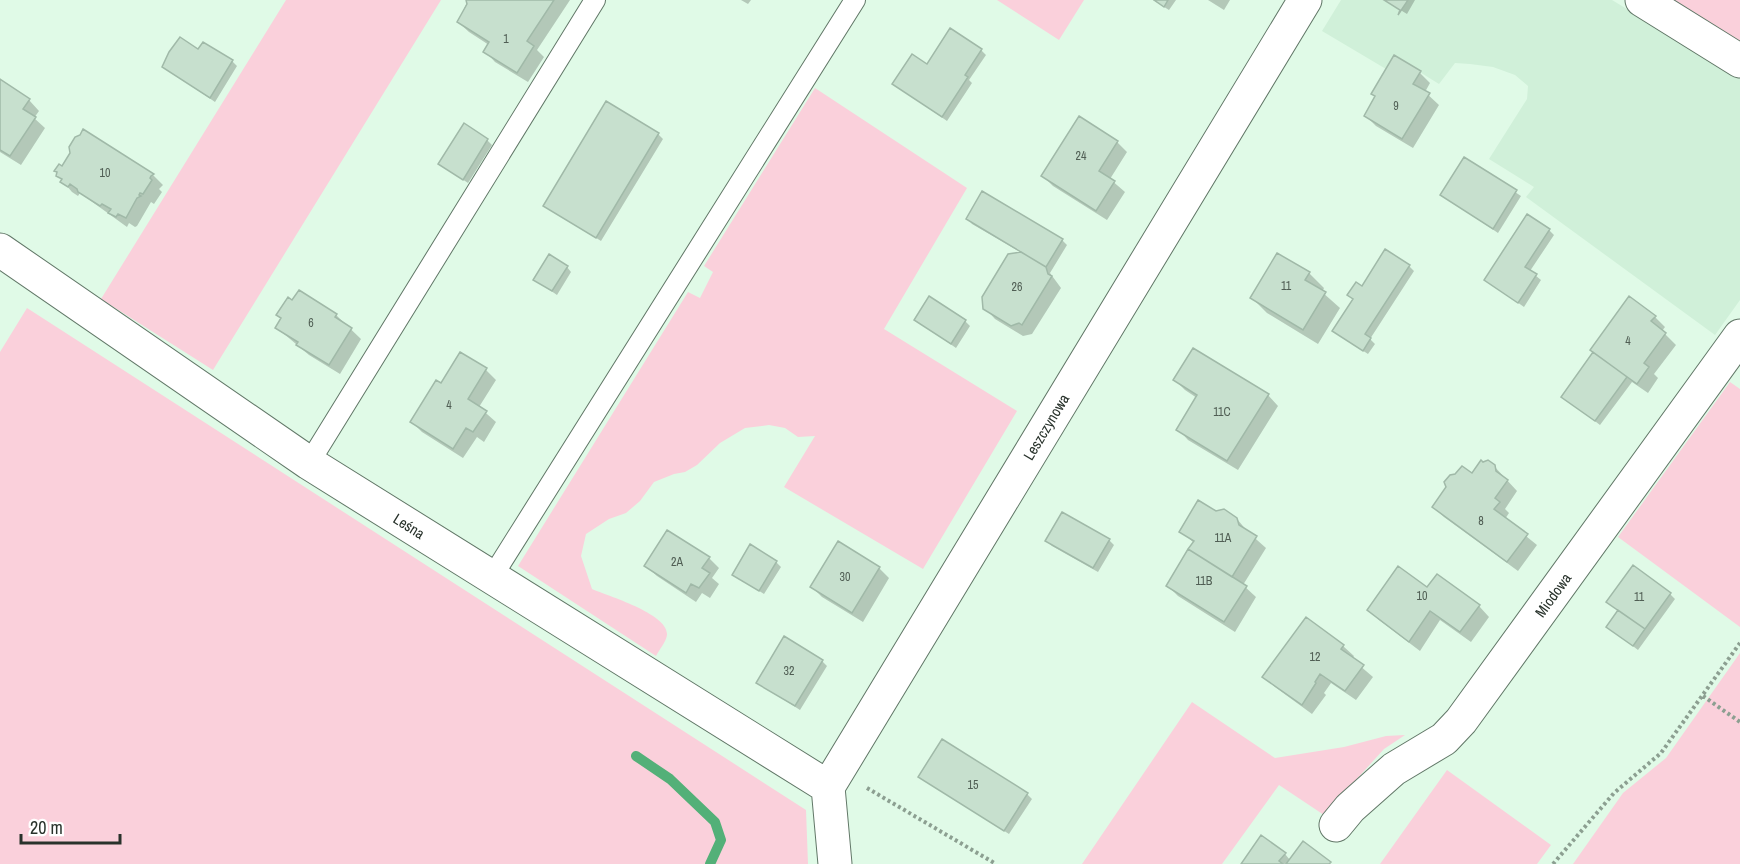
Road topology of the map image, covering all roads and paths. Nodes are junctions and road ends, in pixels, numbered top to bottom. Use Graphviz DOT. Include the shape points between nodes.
graph roads {
  1 [pos="595,0"];
  2 [pos="855,0"];
  3 [pos="1305,0"];
  4 [pos="1642,0"];
  5 [pos="1740,61"];
  6 [pos="0,250"];
  7 [pos="1740,336"];
  8 [pos="309,463"];
  9 [pos="492,577"];
  10 [pos="1740,643"];
  11 [pos="1703,696"];
  12 [pos="1740,722"];
  13 [pos="833,778"];
  14 [pos="1336,825"];
  15 [pos="835,864"];
  16 [pos="996,864"];
  17 [pos="1553,864"];
  1 -- 8 [label="lane"];
  2 -- 9 [label="lane"];
  3 -- 13 [label="street, Leszczynowa"];
  4 -- 5 [label="street"];
  6 -- 8 [label="street, Leśna"];
  7 -- 14 [label="street, Miodowa" via="1461,721 1444,739 1394,769"];
  8 -- 9 [label="street, Leśna"];
  9 -- 13 [label="street, Leśna"];
  10 -- 11 [label="path"];
  11 -- 12 [label="path"];
  11 -- 17 [label="path" via="1661,753 1614,793"];
  13 -- 15 [label="street"];
  13 -- 16 [label="path"];
}
